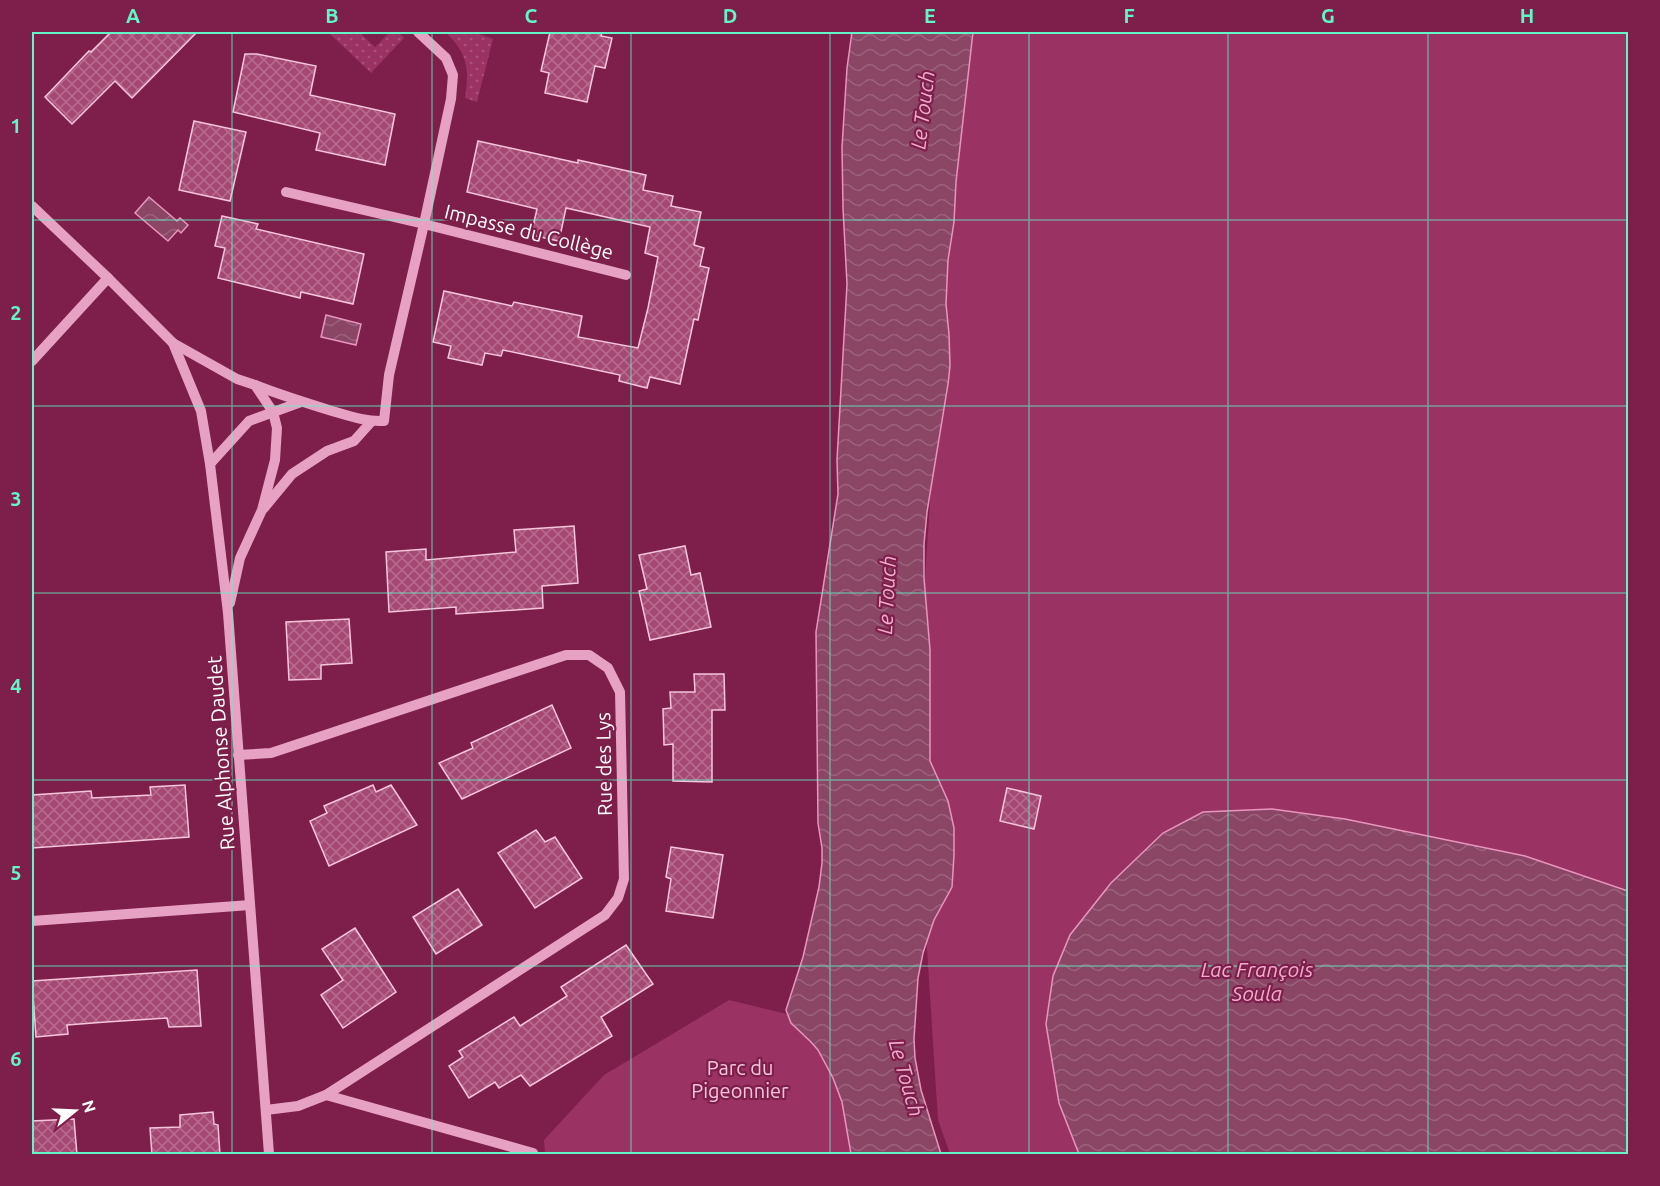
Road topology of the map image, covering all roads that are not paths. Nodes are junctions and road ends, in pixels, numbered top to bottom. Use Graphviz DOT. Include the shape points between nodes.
graph roads {
  1 [pos="418,32"];
  2 [pos="286,192"];
  3 [pos="32,206"];
  4 [pos="424,224"];
  5 [pos="626,275"];
  6 [pos="108,278"];
  7 [pos="173,343"];
  8 [pos="32,362"];
  9 [pos="255,386"];
  10 [pos="301,402"];
  11 [pos="273,412"];
  12 [pos="371,422"];
  13 [pos="210,464"];
  14 [pos="262,510"];
  15 [pos="228,612"];
  16 [pos="238,755"];
  17 [pos="250,905"];
  18 [pos="32,921"];
  19 [pos="326,1095"];
  20 [pos="266,1110"];
  21 [pos="533,1153"];
  22 [pos="269,1155"];
  1 -- 4 [label="street, Impasse du Collège" via="446,58 453,75"];
  2 -- 4 [label="street, Impasse du Collège"];
  3 -- 6 [label="street"];
  4 -- 5 [label="street, Impasse du Collège"];
  4 -- 12 [label="street, Impasse du Collège" via="389,375 384,421"];
  6 -- 7 [label="street"];
  6 -- 8 [label="street"];
  7 -- 9 [label="street"];
  7 -- 13 [label="street, Rue Alphonse Daudet" via="201,411"];
  9 -- 10 [label="street"];
  9 -- 11 [label="street"];
  10 -- 11 [label="street"];
  10 -- 12 [label="street"];
  11 -- 13 [label="street" via="249,421"];
  11 -- 14 [label="street" via="277,428 275,460"];
  12 -- 14 [label="street" via="354,441 327,451 292,474"];
  13 -- 15 [label="street, Rue Alphonse Daudet"];
  14 -- 15 [label="street" via="240,558"];
  15 -- 16 [label="street, Rue Alphonse Daudet"];
  16 -- 17 [label="street, Rue Alphonse Daudet"];
  16 -- 19 [label="street, Rue des Lys" via="271,753 566,655 589,655 609,668 620,692 624,879 618,898 604,915"];
  17 -- 18 [label="street"];
  17 -- 20 [label="street, Rue Alphonse Daudet"];
  19 -- 20 [label="street, Rue des Lys" via="298,1106"];
  19 -- 21 [label="street"];
  20 -- 22 [label="street, Rue Alphonse Daudet"];
}
